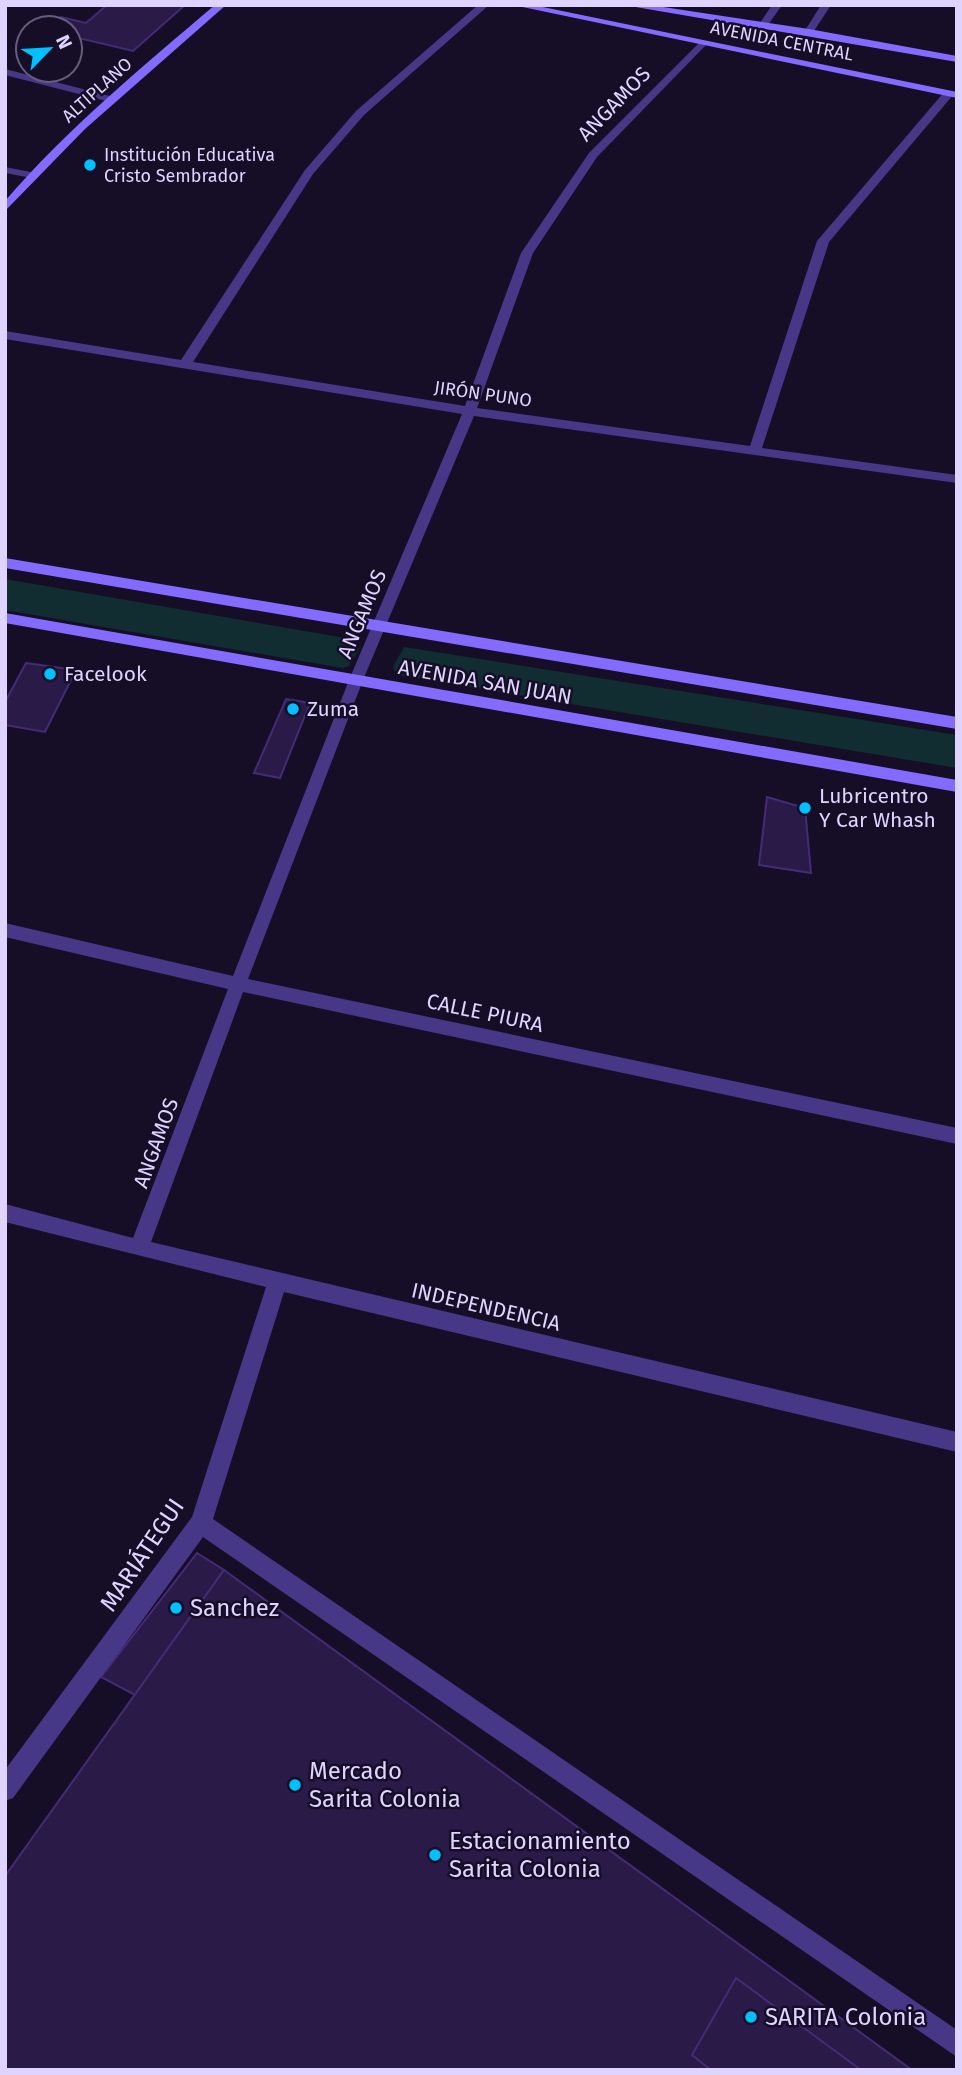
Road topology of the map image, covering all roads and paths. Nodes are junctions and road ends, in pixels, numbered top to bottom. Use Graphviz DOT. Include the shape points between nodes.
graph roads {
  1 [pos="221,5"];
  2 [pos="484,5"];
  3 [pos="518,5"];
  4 [pos="629,5"];
  5 [pos="777,5"];
  6 [pos="826,5"];
  7 [pos="763,26"];
  8 [pos="809,32"];
  9 [pos="702,43"];
  10 [pos="957,59"];
  11 [pos="5,72"];
  12 [pos="953,94"];
  13 [pos="110,99"];
  14 [pos="5,170"];
  15 [pos="32,176"];
  16 [pos="5,208"];
  17 [pos="5,335"];
  18 [pos="185,364"];
  19 [pos="470,411"];
  20 [pos="755,449"];
  21 [pos="957,479"];
  22 [pos="5,563"];
  23 [pos="5,618"];
  24 [pos="380,625"];
  25 [pos="356,680"];
  26 [pos="957,723"];
  27 [pos="957,786"];
  28 [pos="5,930"];
  29 [pos="238,984"];
  30 [pos="957,1136"];
  31 [pos="5,1213"];
  32 [pos="139,1248"];
  33 [pos="278,1282"];
  34 [pos="957,1442"];
  35 [pos="201,1523"];
  36 [pos="5,1790"];
  37 [pos="957,2045"];
  1 -- 13 [label="main road, ALTIPLANO"];
  2 -- 18 [label="street" via="360,113 309,172"];
  3 -- 9 [label="main road, AVENIDA CENTRAL"];
  4 -- 7 [label="main road, AVENIDA CENTRAL"];
  5 -- 7 [label="street"];
  6 -- 8 [label="street"];
  7 -- 8 [label="main road, AVENIDA CENTRAL"];
  8 -- 10 [label="main road, AVENIDA CENTRAL"];
  9 -- 12 [label="main road, AVENIDA CENTRAL"];
  9 -- 19 [label="street, ANGAMOS" via="593,155 527,253"];
  11 -- 13 [label="street"];
  12 -- 20 [label="street" via="823,241"];
  13 -- 15 [label="main road, ALTIPLANO"];
  14 -- 15 [label="street"];
  15 -- 16 [label="main road, ALTIPLANO"];
  17 -- 18 [label="street, JIRÓN PUNO"];
  18 -- 19 [label="street, JIRÓN PUNO"];
  19 -- 20 [label="street, JIRÓN PUNO"];
  19 -- 24 [label="street, ANGAMOS"];
  20 -- 21 [label="street, JIRÓN PUNO"];
  22 -- 24 [label="main road, AVENIDA SAN JUAN"];
  23 -- 25 [label="main road, AVENIDA SAN JUAN"];
  24 -- 25 [label="street, ANGAMOS"];
  24 -- 26 [label="main road, AVENIDA SAN JUAN"];
  25 -- 27 [label="main road, AVENIDA SAN JUAN"];
  25 -- 29 [label="street, ANGAMOS"];
  28 -- 29 [label="street, CALLE PIURA"];
  29 -- 30 [label="street, CALLE PIURA"];
  29 -- 32 [label="street, ANGAMOS"];
  31 -- 32 [label="street, INDEPENDENCIA"];
  32 -- 33 [label="street, INDEPENDENCIA"];
  33 -- 34 [label="street, INDEPENDENCIA"];
  33 -- 35 [label="street, MARIÁTEGUI"];
  35 -- 36 [label="street, MARIÁTEGUI"];
  35 -- 37 [label="street"];
}
